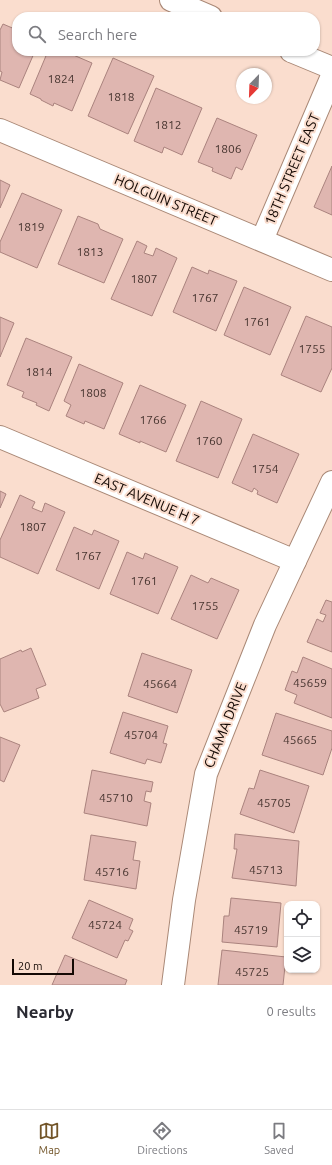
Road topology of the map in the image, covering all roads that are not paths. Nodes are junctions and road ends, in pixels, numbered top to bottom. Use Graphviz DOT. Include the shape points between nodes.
graph roads {
  1 [pos="171,0"];
  2 [pos="199,12"];
  3 [pos="303,56"];
  4 [pos="332,68"];
  5 [pos="332,76"];
  6 [pos="0,130"];
  7 [pos="262,240"];
  8 [pos="332,270"];
  9 [pos="0,437"];
  10 [pos="332,482"];
  11 [pos="295,561"];
  12 [pos="173,985"];
  1 -- 2 [label="street"];
  3 -- 4 [label="street"];
  5 -- 7 [label="street, 18TH STREET EAST"];
  6 -- 7 [label="street, HOLGUIN STREET"];
  7 -- 8 [label="street, HOLGUIN STREET"];
  9 -- 11 [label="street, EAST AVENUE H 7"];
  10 -- 11 [label="street, CHAMA DRIVE"];
  11 -- 12 [label="street, CHAMA DRIVE" via="265,625 206,774 184,900"];
}
